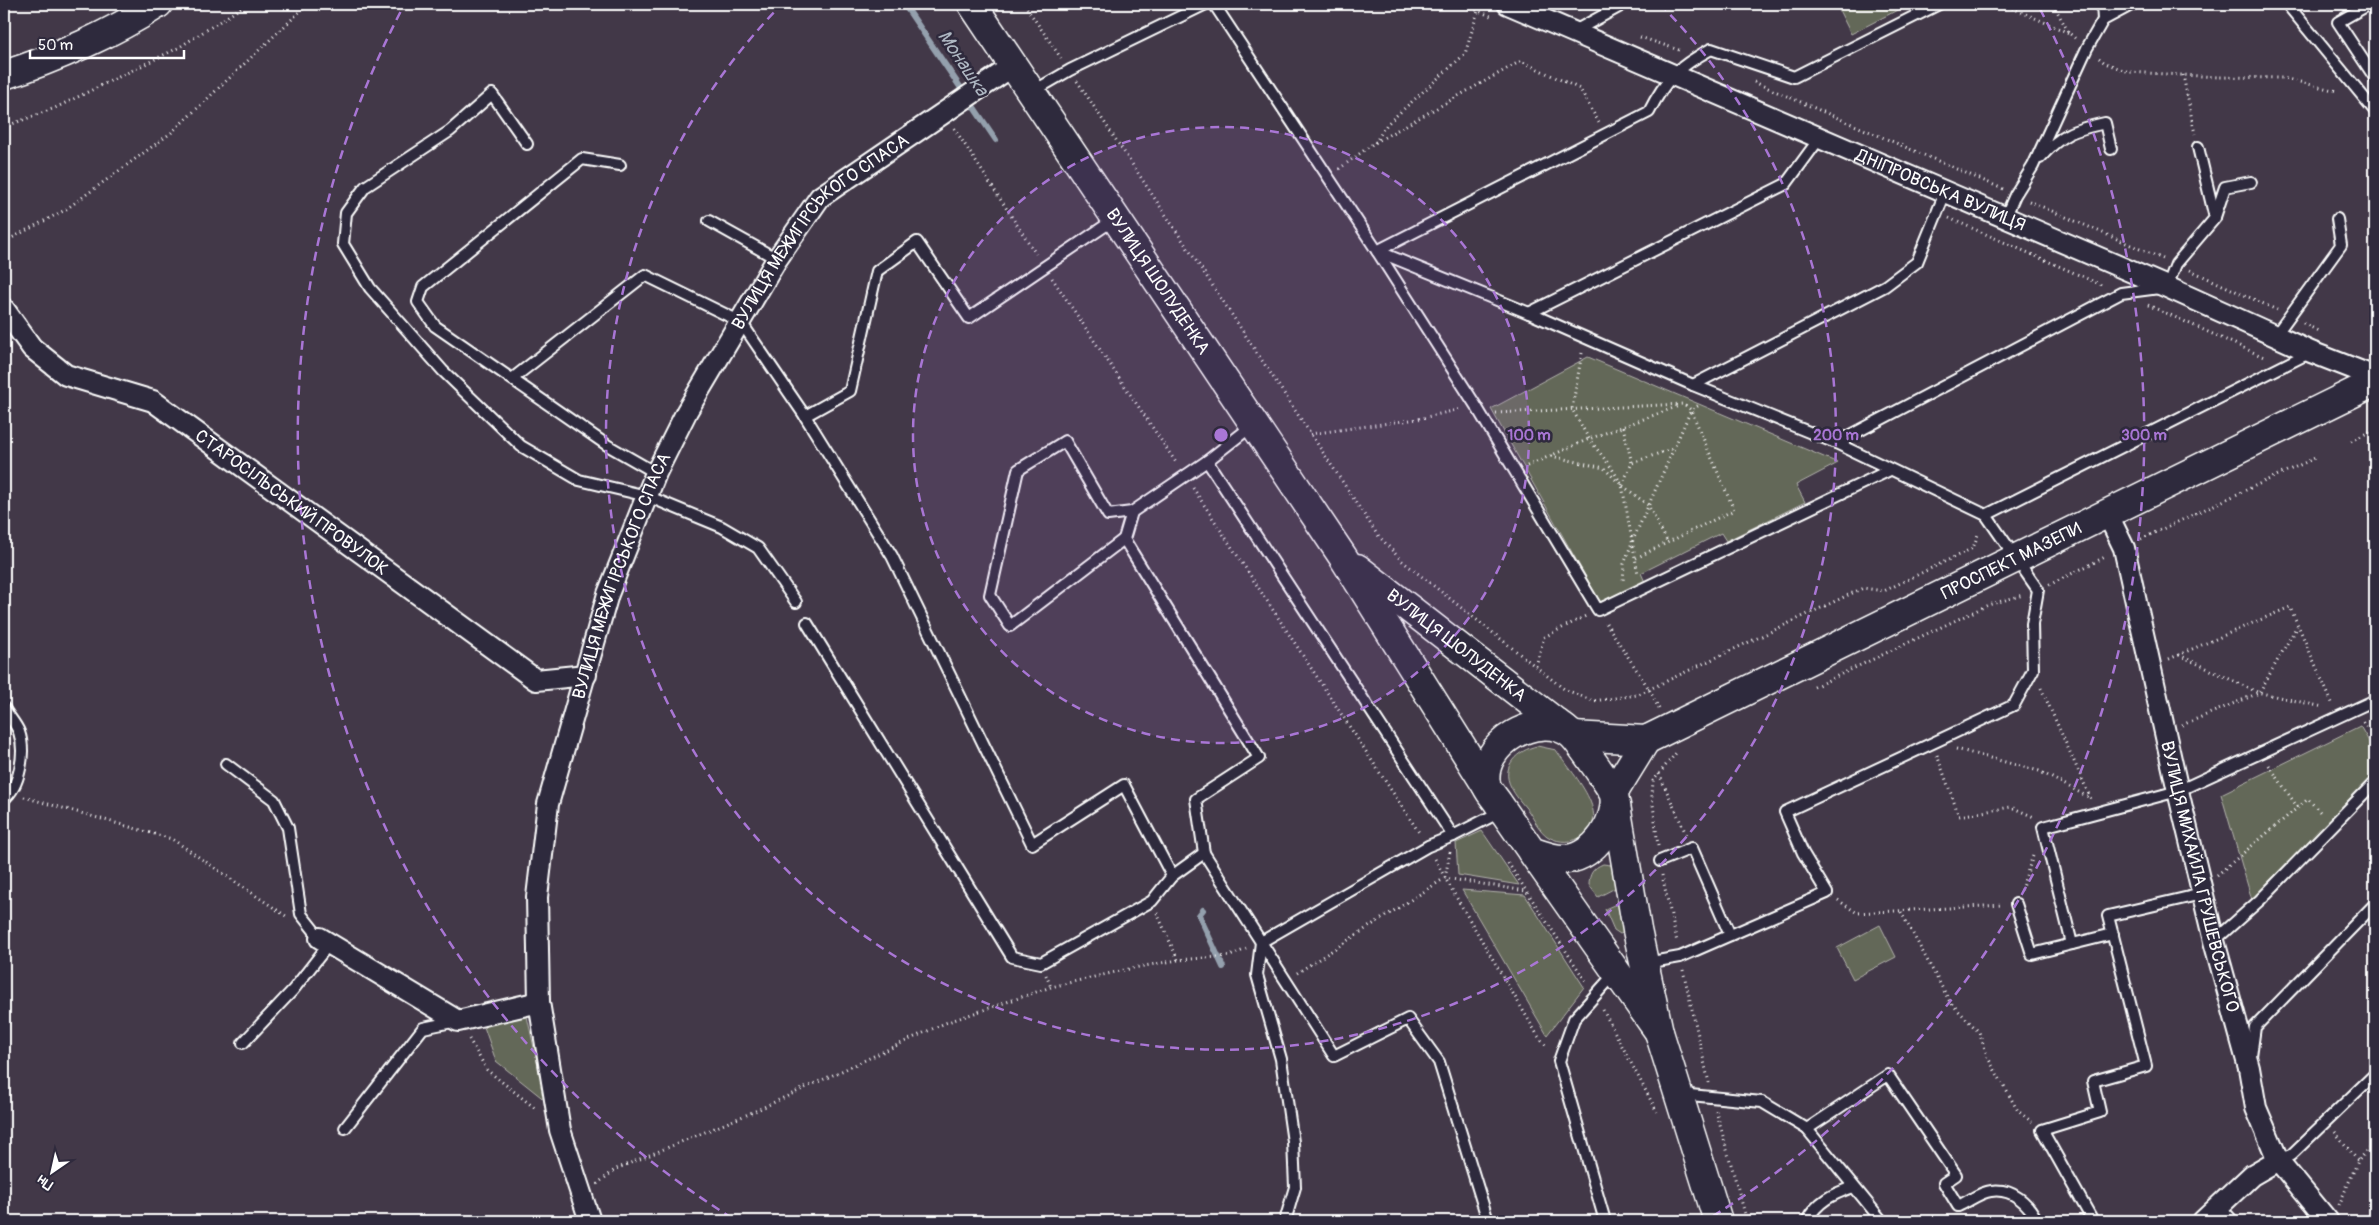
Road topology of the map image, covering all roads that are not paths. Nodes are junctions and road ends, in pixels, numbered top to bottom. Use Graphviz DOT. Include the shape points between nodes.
graph roads {
  1 [pos="158,4"];
  2 [pos="972,4"];
  3 [pos="1206,4"];
  4 [pos="1214,4"];
  5 [pos="1508,4"];
  6 [pos="1624,4"];
  7 [pos="1940,4"];
  8 [pos="2102,4"];
  9 [pos="2133,4"];
  10 [pos="2286,4"];
  11 [pos="2370,4"];
  12 [pos="2103,20"];
  13 [pos="1573,32"];
  14 [pos="1014,65"];
  15 [pos="4,75"];
  16 [pos="1672,75"];
  17 [pos="2375,78"];
  18 [pos="1031,92"];
  19 [pos="2375,111"];
  20 [pos="1819,139"];
  21 [pos="527,144"];
  22 [pos="2198,147"];
  23 [pos="2111,149"];
  24 [pos="620,165"];
  25 [pos="2033,166"];
  26 [pos="2251,182"];
  27 [pos="1945,193"];
  28 [pos="1116,218"];
  29 [pos="2005,218"];
  30 [pos="2215,218"];
  31 [pos="2337,219"];
  32 [pos="709,221"];
  33 [pos="1377,251"];
  34 [pos="777,259"];
  35 [pos="2166,287"];
  36 [pos="4,309"];
  37 [pos="1529,313"];
  38 [pos="741,322"];
  39 [pos="2275,336"];
  40 [pos="2311,352"];
  41 [pos="2375,377"];
  42 [pos="512,379"];
  43 [pos="2375,382"];
  44 [pos="1693,385"];
  45 [pos="805,416"];
  46 [pos="1254,424"];
  47 [pos="1836,443"];
  48 [pos="1207,461"];
  49 [pos="1890,470"];
  50 [pos="656,473"];
  51 [pos="647,496"];
  52 [pos="1132,512"];
  53 [pos="1986,515"];
  54 [pos="2108,515"];
  55 [pos="1124,539"];
  56 [pos="1343,558"];
  57 [pos="2018,560"];
  58 [pos="796,602"];
  59 [pos="807,623"];
  60 [pos="586,675"];
  61 [pos="2375,700"];
  62 [pos="4,708"];
  63 [pos="1571,734"];
  64 [pos="1646,740"];
  65 [pos="226,764"];
  66 [pos="2375,782"];
  67 [pos="1486,786"];
  68 [pos="2178,792"];
  69 [pos="1614,794"];
  70 [pos="7,796"];
  71 [pos="1503,810"];
  72 [pos="1453,836"];
  73 [pos="1531,851"];
  74 [pos="1204,853"];
  75 [pos="1660,861"];
  76 [pos="1172,876"];
  77 [pos="2202,894"];
  78 [pos="2016,904"];
  79 [pos="2375,904"];
  80 [pos="2113,934"];
  81 [pos="1730,935"];
  82 [pos="324,941"];
  83 [pos="2214,941"];
  84 [pos="1261,942"];
  85 [pos="2072,944"];
  86 [pos="1644,964"];
  87 [pos="1616,972"];
  88 [pos="538,1002"];
  89 [pos="458,1021"];
  90 [pos="1659,1032"];
  91 [pos="244,1043"];
  92 [pos="2249,1068"];
  93 [pos="2375,1074"];
  94 [pos="1679,1094"];
  95 [pos="345,1128"];
  96 [pos="1807,1129"];
  97 [pos="2278,1160"];
  98 [pos="1854,1187"];
  99 [pos="581,1197"];
  100 [pos="2226,1214"];
  101 [pos="2332,1217"];
  102 [pos="574,1221"];
  103 [pos="590,1221"];
  104 [pos="1285,1221"];
  105 [pos="1488,1221"];
  106 [pos="1605,1221"];
  107 [pos="1718,1221"];
  108 [pos="1807,1221"];
  109 [pos="1882,1221"];
  110 [pos="2037,1221"];
  111 [pos="2093,1221"];
  112 [pos="2203,1221"];
  1 -- 15 [label="main road" via="91,40"];
  2 -- 14 [label="main road, ВУЛИЦЯ ШОЛУДЕНКА"];
  3 -- 18 [label="lane"];
  4 -- 33 [label="lane"];
  5 -- 13 [label="street, ДНІПРОВСЬКА ВУЛИЦЯ"];
  6 -- 13 [label="lane"];
  7 -- 16 [label="lane" via="1794,77 1711,49"];
  8 -- 12 [label="lane"];
  9 -- 12 [label="lane"];
  10 -- 19 [label="lane"];
  11 -- 17 [label="lane" via="2338,22"];
  12 -- 25 [label="lane"];
  13 -- 16 [label="street, ДНІПРОВСЬКА ВУЛИЦЯ"];
  14 -- 18 [label="main road, ВУЛИЦЯ ШОЛУДЕНКА"];
  14 -- 34 [label="street, ВУЛИЦЯ МЕЖИГІРСЬКОГО СПАСА" via="820,197"];
  16 -- 20 [label="street, ДНІПРОВСЬКА ВУЛИЦЯ"];
  16 -- 33 [label="lane" via="1649,112"];
  18 -- 28 [label="main road, ВУЛИЦЯ ШОЛУДЕНКА"];
  20 -- 27 [label="street, ДНІПРОВСЬКА ВУЛИЦЯ"];
  20 -- 37 [label="lane" via="1786,184"];
  21 -- 51 [label="lane" via="492,94 450,131 366,187 346,213 343,244 376,295 443,371 521,446 579,480"];
  22 -- 30 [label="lane"];
  23 -- 25 [label="lane" via="2104,123 2079,129 2056,140"];
  24 -- 42 [label="lane" via="582,159 423,287 418,302 435,326"];
  25 -- 29 [label="lane"];
  26 -- 30 [label="lane" via="2225,187"];
  27 -- 29 [label="street, ДНІПРОВСЬКА ВУЛИЦЯ"];
  27 -- 44 [label="lane" via="1917,262 1885,286"];
  28 -- 45 [label="lane" via="969,318 917,242 877,272 850,391"];
  28 -- 46 [label="main road, ВУЛИЦЯ ШОЛУДЕНКА"];
  29 -- 35 [label="street, ДНІПРОВСЬКА ВУЛИЦЯ"];
  30 -- 35 [label="lane" via="2176,264"];
  31 -- 39 [label="lane" via="2341,245"];
  32 -- 34 [label="lane"];
  33 -- 37 [label="lane"];
  33 -- 49 [label="lane" via="1478,410 1598,610"];
  34 -- 38 [label="street, ВУЛИЦЯ МЕЖИГІРСЬКОГО СПАСА"];
  35 -- 39 [label="street, ДНІПРОВСЬКА ВУЛИЦЯ"];
  35 -- 47 [label="lane" via="2121,293"];
  36 -- 60 [label="street, СТАРОСІЛЬСЬКИЙ ПРОВУЛОК" via="32,348 66,375 153,401 536,680"];
  37 -- 44 [label="lane"];
  38 -- 42 [label="lane" via="645,275"];
  38 -- 45 [label="lane"];
  38 -- 50 [label="street, ВУЛИЦЯ МЕЖИГІРСЬКОГО СПАСА" via="687,411"];
  39 -- 40 [label="street, ДНІПРОВСЬКА ВУЛИЦЯ"];
  40 -- 41 [label="street, ДНІПРОВСЬКА ВУЛИЦЯ"];
  40 -- 53 [label="lane"];
  42 -- 50 [label="lane" via="607,445"];
  43 -- 54 [label="main road, ПРОСПЕКТ МАЗЕПИ"];
  44 -- 47 [label="lane"];
  45 -- 76 [label="lane" via="892,556 1032,844 1124,785"];
  46 -- 48 [label="lane"];
  46 -- 56 [label="main road, ВУЛИЦЯ ШОЛУДЕНКА"];
  47 -- 49 [label="lane"];
  48 -- 52 [label="lane"];
  48 -- 72 [label="lane"];
  49 -- 53 [label="lane"];
  50 -- 51 [label="street, ВУЛИЦЯ МЕЖИГІРСЬКОГО СПАСА"];
  51 -- 58 [label="lane" via="722,527 758,548"];
  51 -- 60 [label="street, ВУЛИЦЯ МЕЖИГІРСЬКОГО СПАСА" via="608,594"];
  52 -- 55 [label="lane"];
  52 -- 55 [label="lane" via="1108,515 1065,441 1018,470 990,596 1010,626"];
  53 -- 57 [label="lane"];
  54 -- 57 [label="main road, ПРОСПЕКТ МАЗЕПИ"];
  54 -- 68 [label="street, ВУЛИЦЯ МИХАЙЛА ГРУШЕВСЬКОГО" via="2124,548"];
  55 -- 74 [label="lane" via="1259,758 1196,799"];
  56 -- 63 [label="main road, ВУЛИЦЯ ШОЛУДЕНКА"];
  56 -- 67 [label="main road, ВУЛИЦЯ ШОЛУДЕНКА"];
  57 -- 64 [label="main road, ПРОСПЕКТ МАЗЕПИ"];
  57 -- 81 [label="lane" via="2038,590 2032,624 2033,670 2014,705 1784,812 1827,893"];
  59 -- 76 [label="lane" via="1012,957 1041,963 1152,901"];
  60 -- 88 [label="street, ВУЛИЦЯ МЕЖИГІРСЬКОГО СПАСА" via="548,804 537,896"];
  61 -- 68 [label="lane"];
  62 -- 70 [label="lane" via="19,732 22,767"];
  63 -- 64 [label="main road, ПРОСПЕКТ МАЗЕПИ"];
  63 -- 67 [label="main road" via="1550,725 1522,730 1508,738 1488,763"];
  63 -- 69 [label="main road"];
  64 -- 69 [label="main road"];
  65 -- 82 [label="lane" via="274,800 288,828 302,914"];
  66 -- 83 [label="lane" via="2260,900"];
  67 -- 71 [label="main road"];
  68 -- 77 [label="street, ВУЛИЦЯ МИХАЙЛА ГРУШЕВСЬКОГО"];
  68 -- 85 [label="lane" via="2043,827"];
  69 -- 73 [label="main road" via="1613,814 1606,831 1583,853 1568,859"];
  69 -- 86 [label="main road"];
  71 -- 72 [label="lane"];
  71 -- 73 [label="main road"];
  72 -- 84 [label="lane" via="1428,846"];
  73 -- 87 [label="main road"];
  74 -- 76 [label="lane"];
  74 -- 84 [label="lane"];
  75 -- 81 [label="lane" via="1692,848"];
  77 -- 80 [label="lane" via="2108,916"];
  77 -- 83 [label="street, ВУЛИЦЯ МИХАЙЛА ГРУШЕВСЬКОГО"];
  78 -- 85 [label="lane" via="2032,954"];
  79 -- 92 [label="lane" via="2255,1028"];
  80 -- 85 [label="lane"];
  80 -- 111 [label="lane" via="2146,1066 2093,1080 2100,1112 2042,1130"];
  81 -- 86 [label="lane" via="1680,956"];
  82 -- 89 [label="street"];
  82 -- 91 [label="lane" via="293,990"];
  83 -- 92 [label="street, ВУЛИЦЯ МИХАЙЛА ГРУШЕВСЬКОГО"];
  84 -- 104 [label="lane" via="1257,975 1281,1059 1293,1142 1295,1187"];
  84 -- 105 [label="lane" via="1334,1056 1408,1019 1439,1062"];
  86 -- 90 [label="main road"];
  87 -- 90 [label="main road"];
  87 -- 106 [label="lane" via="1574,1019 1559,1061"];
  88 -- 89 [label="street"];
  88 -- 99 [label="street, ВУЛИЦЯ МЕЖИГІРСЬКОГО СПАСА" via="560,1130"];
  89 -- 95 [label="lane" via="423,1028"];
  90 -- 94 [label="main road"];
  92 -- 97 [label="street, ВУЛИЦЯ МИХАЙЛА ГРУШЕВСЬКОГО" via="2256,1108"];
  93 -- 97 [label="lane" via="2291,1155"];
  94 -- 96 [label="lane" via="1762,1102"];
  94 -- 107 [label="main road"];
  96 -- 98 [label="lane"];
  96 -- 110 [label="lane" via="1888,1075 1956,1175 1944,1183 1958,1206 1990,1191 2012,1193 2031,1208"];
  97 -- 100 [label="street" via="2252,1175"];
  97 -- 101 [label="street, ВУЛИЦЯ МИХАЙЛА ГРУШЕВСЬКОГО"];
  98 -- 108 [label="lane" via="1823,1200 1812,1210"];
  98 -- 109 [label="lane"];
  99 -- 102 [label="street"];
  99 -- 103 [label="street, ВУЛИЦЯ МЕЖИГІРСЬКОГО СПАСА"];
  100 -- 112 [label="street"];
}
